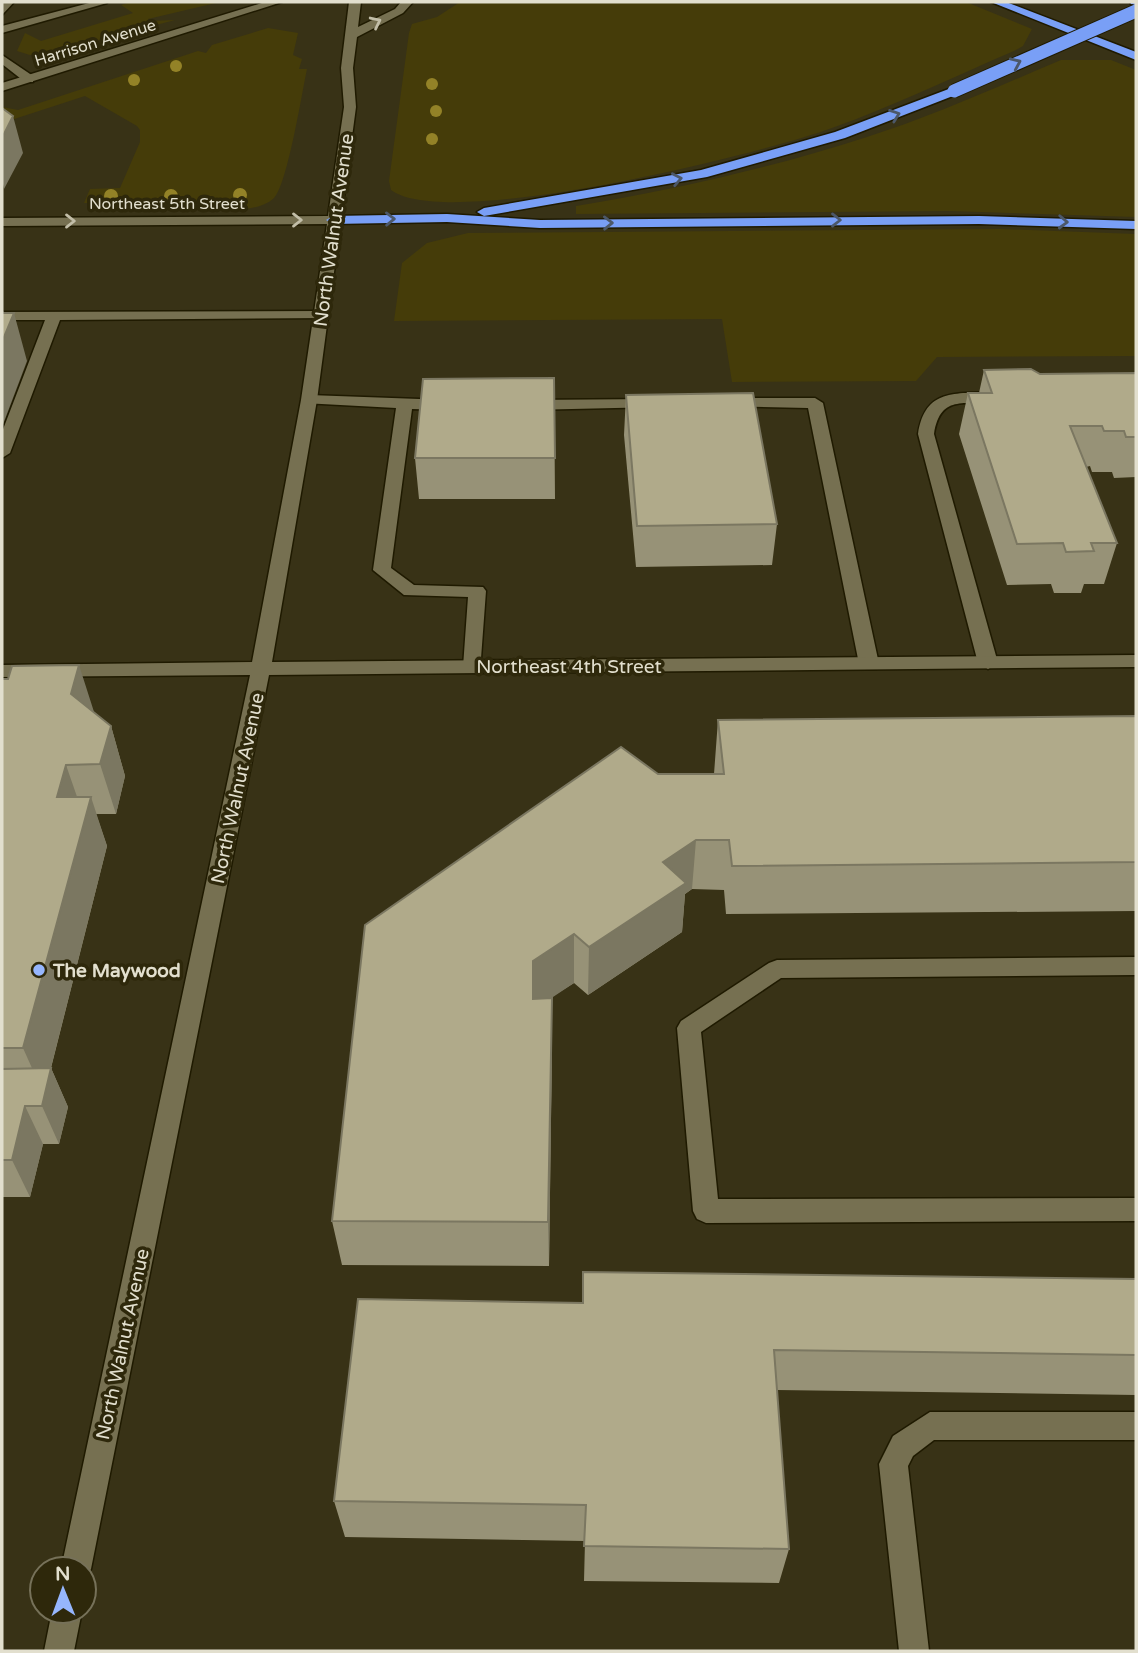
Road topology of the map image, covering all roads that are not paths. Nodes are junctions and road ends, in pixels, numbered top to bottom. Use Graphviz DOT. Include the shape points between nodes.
graph roads {
  1 [pos="8,2"];
  2 [pos="276,2"];
  3 [pos="355,2"];
  4 [pos="407,2"];
  5 [pos="996,2"];
  6 [pos="101,3"];
  7 [pos="1136,11"];
  8 [pos="2,12"];
  9 [pos="2,30"];
  10 [pos="354,34"];
  11 [pos="1136,55"];
  12 [pos="2,59"];
  13 [pos="29,79"];
  14 [pos="2,87"];
  15 [pos="447,218"];
  16 [pos="333,220"];
  17 [pos="2,222"];
  18 [pos="1136,225"];
  19 [pos="322,315"];
  20 [pos="54,316"];
  21 [pos="2,317"];
  22 [pos="1014,397"];
  23 [pos="309,400"];
  24 [pos="664,404"];
  25 [pos="705,404"];
  26 [pos="459,405"];
  27 [pos="514,405"];
  28 [pos="404,406"];
  29 [pos="2,453"];
  30 [pos="1136,661"];
  31 [pos="988,663"];
  32 [pos="869,664"];
  33 [pos="473,667"];
  34 [pos="261,668"];
  35 [pos="2,671"];
  36 [pos="1136,966"];
  37 [pos="1136,1210"];
  38 [pos="1136,1426"];
  39 [pos="79,1555"];
  40 [pos="64,1625"];
  41 [pos="59,1651"];
  42 [pos="914,1651"];
  1 -- 8 [label="main road"];
  2 -- 13 [label="main road, Harrison Avenue"];
  3 -- 10 [label="main road, North Walnut Avenue"];
  10 -- 4 [label="main road, one-way" via="399,11"];
  5 -- 11 [label="highway"];
  6 -- 9 [label="main road"];
  15 -- 7 [label="highway, one-way, bridge" via="702,174 840,135"];
  10 -- 16 [label="main road, North Walnut Avenue" via="347,68 350,107"];
  12 -- 13 [label="main road"];
  13 -- 14 [label="main road, Harrison Avenue"];
  16 -- 15 [label="highway, one-way"];
  15 -- 18 [label="highway, one-way" via="540,224 915,219"];
  17 -- 16 [label="main road, Northeast 5th Street, one-way"];
  16 -- 19 [label="main road, North Walnut Avenue"];
  19 -- 20 [label="main road"];
  19 -- 23 [label="main road, North Walnut Avenue"];
  20 -- 21 [label="main road"];
  20 -- 29 [label="main road"];
  22 -- 31 [label="main road" via="947,399 929,415 926,434"];
  23 -- 28 [label="main road"];
  23 -- 34 [label="main road, North Walnut Avenue"];
  24 -- 27 [label="main road"];
  25 -- 32 [label="main road" via="815,403"];
  26 -- 28 [label="main road"];
  28 -- 33 [label="main road" via="382,570 410,591 477,591"];
  30 -- 31 [label="main road, Northeast 4th Street"];
  31 -- 32 [label="main road, Northeast 4th Street"];
  32 -- 33 [label="main road, Northeast 4th Street"];
  33 -- 34 [label="main road, Northeast 4th Street"];
  34 -- 35 [label="main road, Northeast 4th Street"];
  34 -- 39 [label="main road, North Walnut Avenue"];
  36 -- 37 [label="main road" via="777,969 689,1028 706,1211"];
  38 -- 42 [label="main road" via="930,1426 903,1446 893,1464"];
  40 -- 41 [label="main road"];
}
